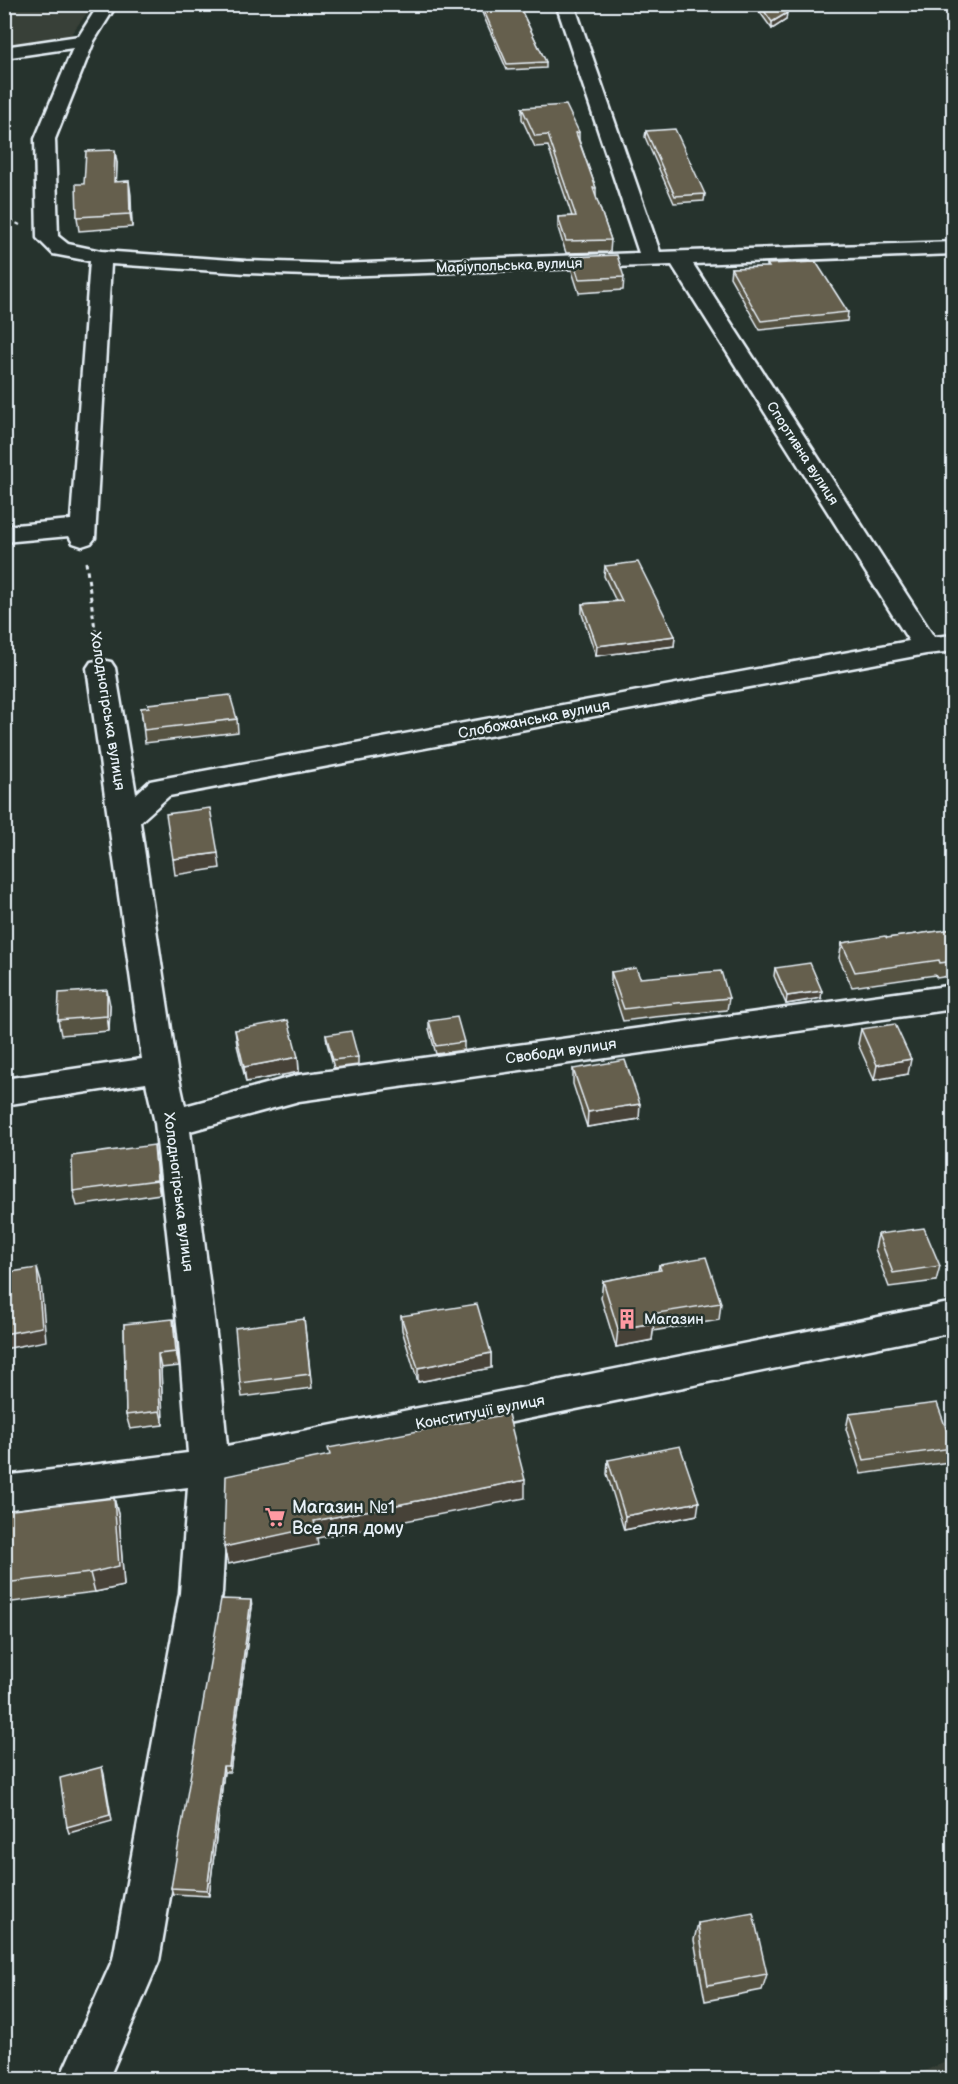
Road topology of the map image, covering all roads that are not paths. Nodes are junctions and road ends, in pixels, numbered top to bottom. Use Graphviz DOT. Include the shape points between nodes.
graph roads {
  1 [pos="565,4"];
  2 [pos="109,5"];
  3 [pos="85,41"];
  4 [pos="4,53"];
  5 [pos="954,248"];
  6 [pos="101,257"];
  7 [pos="680,259"];
  8 [pos="652,260"];
  9 [pos="4,534"];
  10 [pos="954,643"];
  11 [pos="926,646"];
  12 [pos="100,668"];
  13 [pos="125,819"];
  14 [pos="954,997"];
  15 [pos="160,1069"];
  16 [pos="4,1092"];
  17 [pos="172,1123"];
  18 [pos="954,1317"];
  19 [pos="209,1467"];
  20 [pos="4,1492"];
  21 [pos="83,2079"];
  1 -- 8 [label="street"];
  2 -- 3 [label="street"];
  3 -- 4 [label="street"];
  3 -- 6 [label="street" via="45,139 48,238 61,249"];
  5 -- 7 [label="street, Маріупольська вулиця"];
  6 -- 8 [label="street, Маріупольська вулиця" via="338,270"];
  6 -- 9 [label="street" via="82,532"];
  7 -- 8 [label="street, Маріупольська вулиця"];
  7 -- 11 [label="street, Спортивна вулиця"];
  10 -- 11 [label="street, Слобожанська вулиця"];
  11 -- 13 [label="street, Слобожанська вулиця" via="160,788"];
  12 -- 13 [label="street, Холодногірська вулиця"];
  13 -- 15 [label="street, Холодногірська вулиця"];
  14 -- 17 [label="street, Свободи вулиця" via="299,1088"];
  15 -- 16 [label="street"];
  15 -- 17 [label="street, Холодногірська вулиця"];
  17 -- 19 [label="street, Холодногірська вулиця"];
  18 -- 19 [label="street, Конституції вулиця"];
  19 -- 20 [label="street, Конституції вулиця"];
  19 -- 21 [label="street, Холодногірська вулиця" via="201,1593 136,1961"];
}
